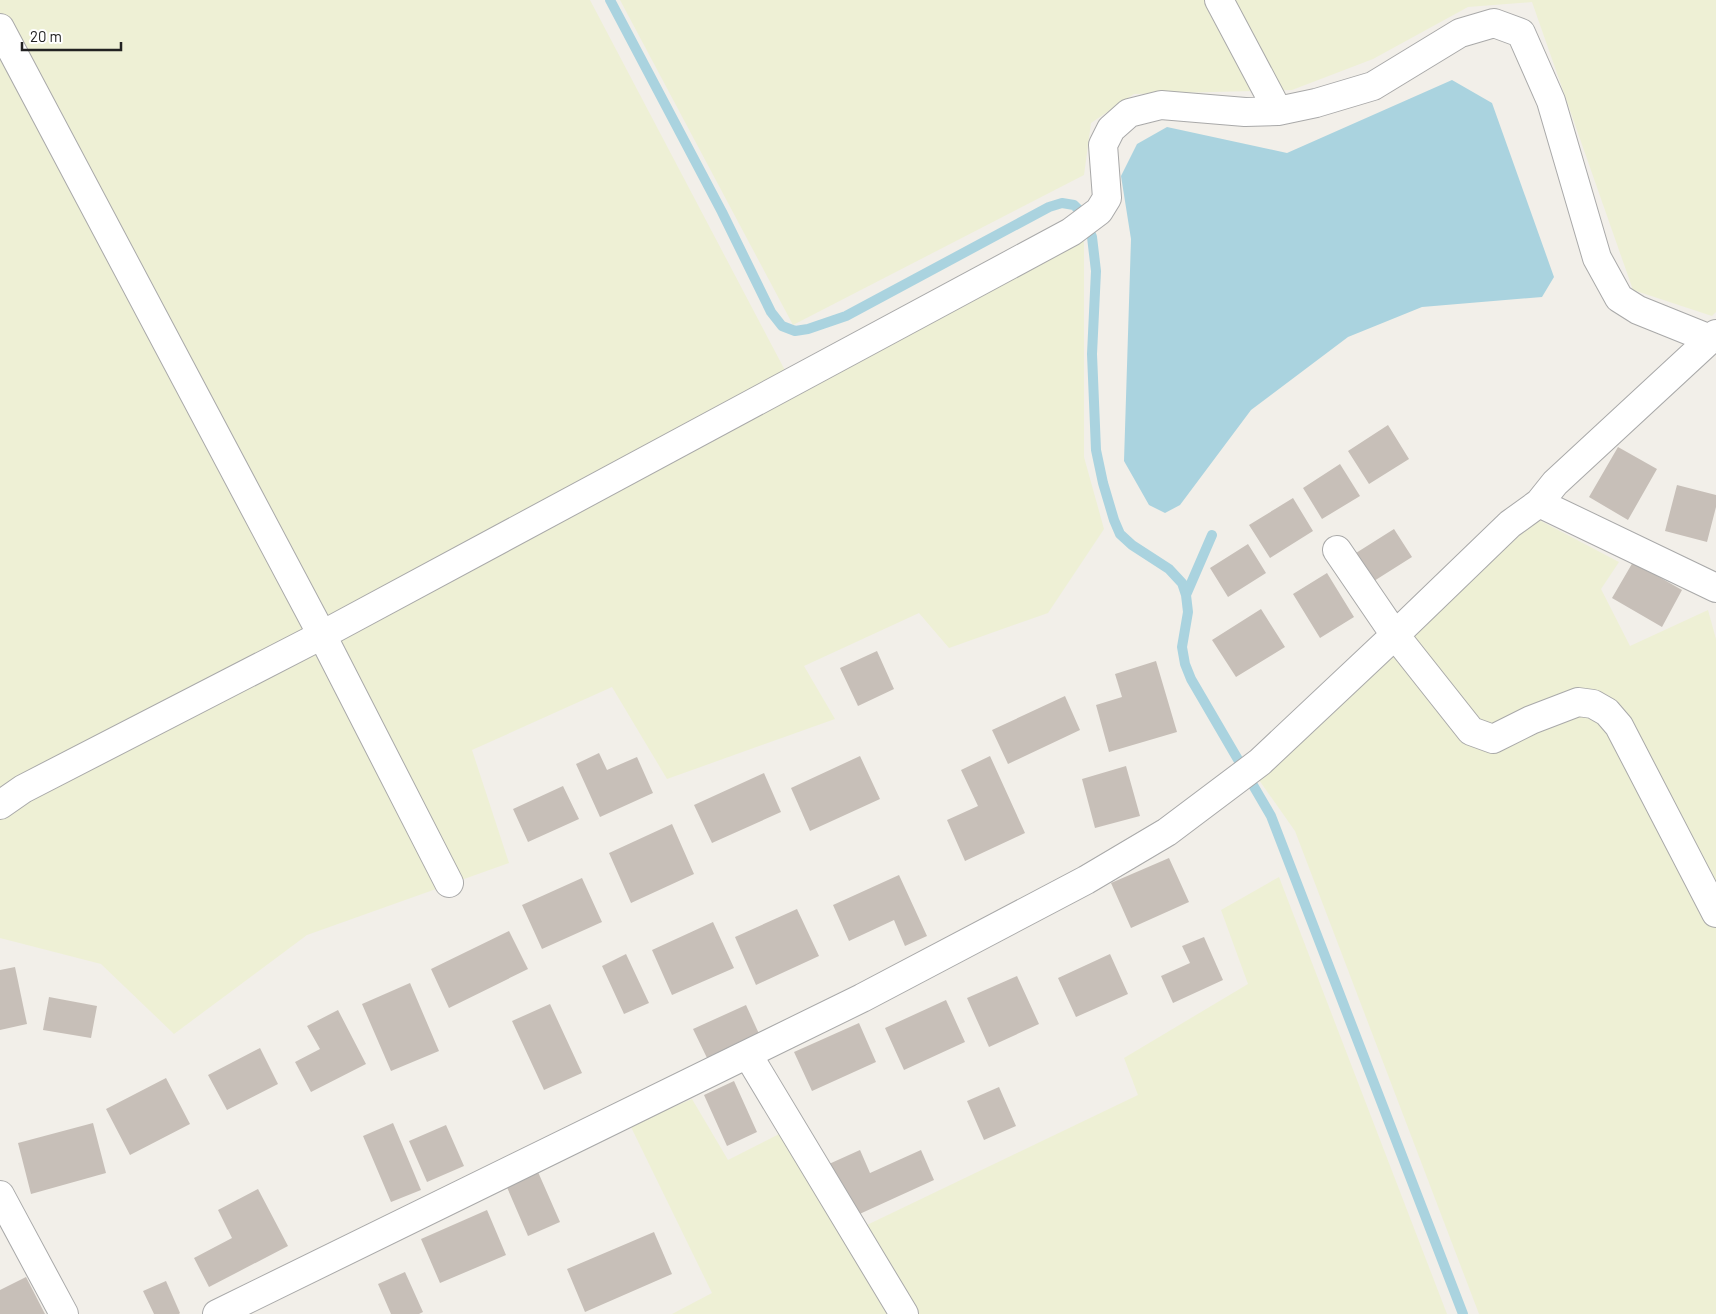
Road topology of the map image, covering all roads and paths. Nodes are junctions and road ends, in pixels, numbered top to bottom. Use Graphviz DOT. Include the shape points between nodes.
graph roads {
  1 [pos="1219,0"];
  2 [pos="0,28"];
  3 [pos="1278,111"];
  4 [pos="1713,337"];
  5 [pos="1539,503"];
  6 [pos="1337,550"];
  7 [pos="1716,588"];
  8 [pos="322,635"];
  9 [pos="1395,635"];
  10 [pos="0,805"];
  11 [pos="449,883"];
  12 [pos="1716,914"];
  13 [pos="748,1055"];
  14 [pos="0,1195"];
  15 [pos="64,1314"];
  16 [pos="217,1314"];
  17 [pos="904,1314"];
  1 -- 3 [label="street"];
  2 -- 8 [label="street"];
  3 -- 4 [label="street" via="1373,86 1460,33 1494,23 1520,33 1551,101 1597,258 1619,298 1638,310"];
  3 -- 8 [label="street" via="1161,106 1129,113 1111,129 1103,145 1107,198 1099,211 1071,232"];
  4 -- 5 [label="street" via="1555,483"];
  5 -- 7 [label="street"];
  5 -- 9 [label="street" via="1510,524"];
  6 -- 9 [label="street"];
  8 -- 10 [label="street" via="31,785"];
  8 -- 11 [label="street"];
  9 -- 12 [label="street" via="1471,731 1493,739 1578,702 1593,704 1607,712 1619,726"];
  9 -- 13 [label="street" via="1260,762 1166,832 1086,880"];
  13 -- 16 [label="street"];
  13 -- 17 [label="street"];
  14 -- 15 [label="street"];
}
